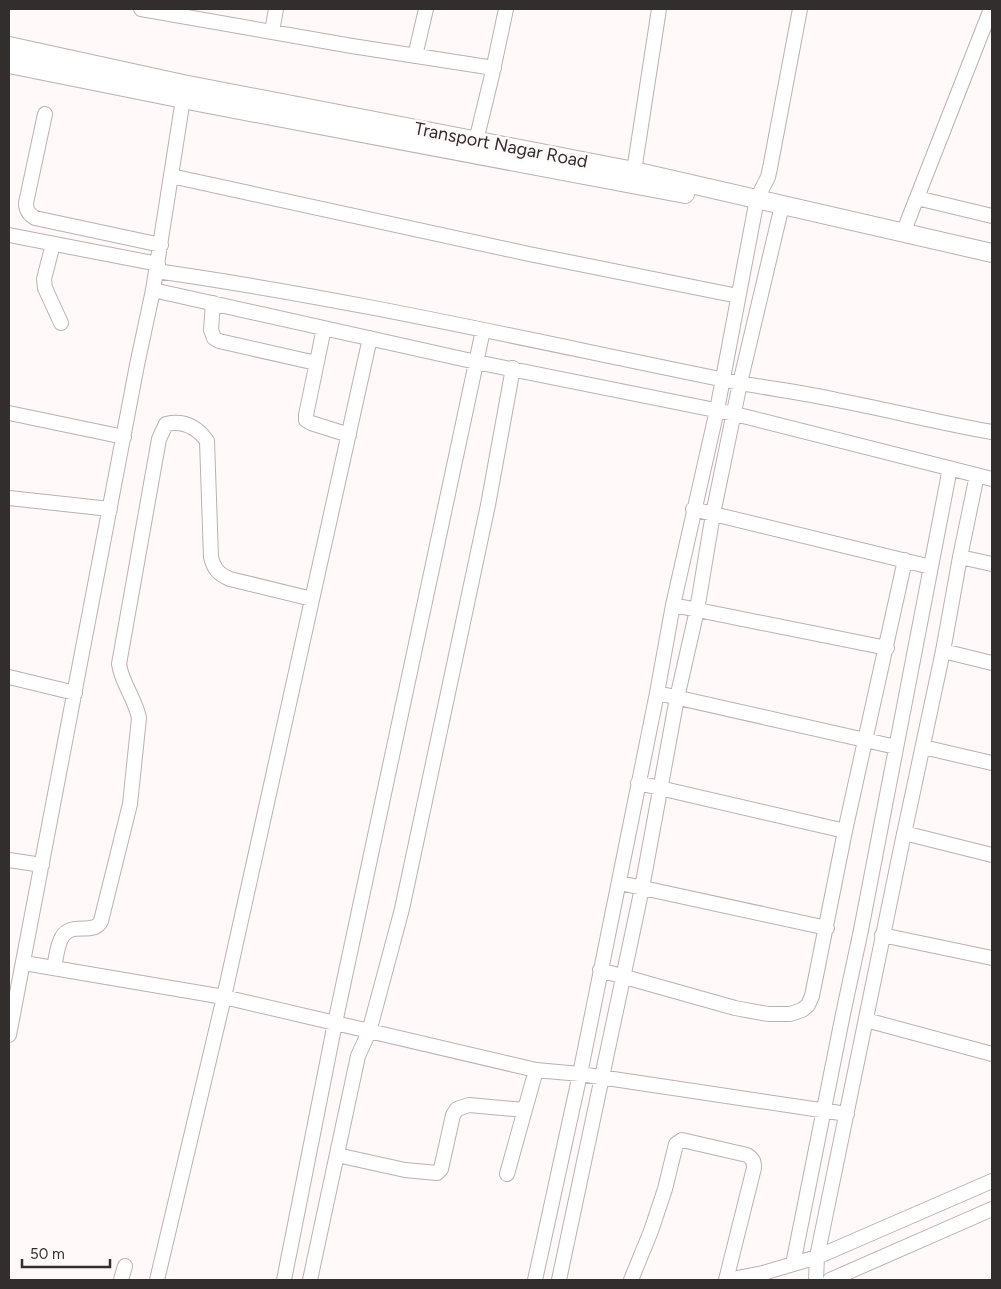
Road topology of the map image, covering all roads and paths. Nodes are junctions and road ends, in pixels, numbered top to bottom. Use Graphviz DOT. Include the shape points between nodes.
graph roads {
  1 [pos="141,9"];
  2 [pos="276,9"];
  3 [pos="426,9"];
  4 [pos="506,9"];
  5 [pos="659,9"];
  6 [pos="800,9"];
  7 [pos="220,16"];
  8 [pos="990,16"];
  9 [pos="272,32"];
  10 [pos="9,46"];
  11 [pos="415,56"];
  12 [pos="9,64"];
  13 [pos="494,68"];
  14 [pos="183,99"];
  15 [pos="45,114"];
  16 [pos="476,141"];
  17 [pos="634,171"];
  18 [pos="171,176"];
  19 [pos="917,198"];
  20 [pos="756,203"];
  21 [pos="782,209"];
  22 [pos="992,216"];
  23 [pos="903,232"];
  24 [pos="9,235"];
  25 [pos="53,244"];
  26 [pos="160,245"];
  27 [pos="992,253"];
  28 [pos="992,264"];
  29 [pos="157,267"];
  30 [pos="154,290"];
  31 [pos="738,296"];
  32 [pos="213,303"];
  33 [pos="61,323"];
  34 [pos="324,328"];
  35 [pos="483,330"];
  36 [pos="370,338"];
  37 [pos="476,362"];
  38 [pos="316,363"];
  39 [pos="513,368"];
  40 [pos="722,379"];
  41 [pos="740,383"];
  42 [pos="716,410"];
  43 [pos="9,413"];
  44 [pos="734,414"];
  45 [pos="992,432"];
  46 [pos="349,435"];
  47 [pos="124,437"];
  48 [pos="950,468"];
  49 [pos="978,475"];
  50 [pos="992,479"];
  51 [pos="9,498"];
  52 [pos="110,509"];
  53 [pos="693,509"];
  54 [pos="714,514"];
  55 [pos="960,557"];
  56 [pos="905,560"];
  57 [pos="992,564"];
  58 [pos="931,567"];
  59 [pos="312,599"];
  60 [pos="673,605"];
  61 [pos="697,610"];
  62 [pos="886,648"];
  63 [pos="943,651"];
  64 [pos="992,663"];
  65 [pos="9,677"];
  66 [pos="75,693"];
  67 [pos="657,693"];
  68 [pos="678,698"];
  69 [pos="865,740"];
  70 [pos="896,747"];
  71 [pos="923,747"];
  72 [pos="992,763"];
  73 [pos="638,782"];
  74 [pos="660,788"];
  75 [pos="845,831"];
  76 [pos="904,833"];
  77 [pos="992,854"];
  78 [pos="9,860"];
  79 [pos="42,865"];
  80 [pos="620,883"];
  81 [pos="642,888"];
  82 [pos="827,928"];
  83 [pos="882,935"];
  84 [pos="992,958"];
  85 [pos="24,963"];
  86 [pos="54,968"];
  87 [pos="600,970"];
  88 [pos="624,976"];
  89 [pos="224,997"];
  90 [pos="866,1020"];
  91 [pos="335,1023"];
  92 [pos="369,1032"];
  93 [pos="9,1035"];
  94 [pos="992,1054"];
  95 [pos="536,1070"];
  96 [pos="580,1074"];
  97 [pos="603,1078"];
  98 [pos="824,1109"];
  99 [pos="525,1110"];
  100 [pos="847,1114"];
  101 [pos="337,1155"];
  102 [pos="507,1174"];
  103 [pos="992,1181"];
  104 [pos="992,1209"];
  105 [pos="817,1257"];
  106 [pos="793,1264"];
  107 [pos="125,1266"];
  108 [pos="122,1280"];
  109 [pos="157,1280"];
  110 [pos="284,1280"];
  111 [pos="310,1280"];
  112 [pos="535,1280"];
  113 [pos="559,1280"];
  114 [pos="631,1280"];
  115 [pos="726,1280"];
  116 [pos="816,1280"];
  117 [pos="833,1280"];
  1 -- 7 [label="street"];
  2 -- 9 [label="street"];
  3 -- 11 [label="street"];
  4 -- 13 [label="street"];
  5 -- 17 [label="street"];
  6 -- 20 [label="street" via="768,177"];
  7 -- 9 [label="street"];
  8 -- 19 [label="street"];
  9 -- 11 [label="street"];
  10 -- 16 [label="main road, Transport Nagar Road" via="183,84"];
  11 -- 13 [label="street"];
  12 -- 14 [label="main road, Transport Nagar Road"];
  13 -- 16 [label="street"];
  14 -- 18 [label="street"];
  14 -- 20 [label="main road, Transport Nagar Road"];
  15 -- 26 [label="street" via="26,202 30,215"];
  16 -- 17 [label="main road, Transport Nagar Road"];
  17 -- 20 [label="main road, Transport Nagar Road"];
  18 -- 26 [label="street"];
  18 -- 31 [label="street"];
  19 -- 22 [label="street"];
  19 -- 23 [label="street"];
  20 -- 21 [label="main road, Transport Nagar Road"];
  20 -- 31 [label="street"];
  21 -- 23 [label="main road, Transport Nagar Road"];
  21 -- 28 [label="main road, Transport Nagar Road"];
  21 -- 41 [label="street"];
  23 -- 27 [label="main road, Transport Nagar Road"];
  24 -- 25 [label="street"];
  25 -- 29 [label="street"];
  25 -- 33 [label="street" via="44,288"];
  26 -- 29 [label="street"];
  29 -- 30 [label="street"];
  29 -- 35 [label="street"];
  30 -- 32 [label="street"];
  30 -- 47 [label="street"];
  31 -- 40 [label="street"];
  32 -- 34 [label="street"];
  32 -- 38 [label="street" via="211,330 219,341"];
  34 -- 36 [label="street"];
  34 -- 38 [label="street"];
  35 -- 37 [label="street"];
  35 -- 40 [label="street"];
  36 -- 37 [label="street"];
  36 -- 46 [label="street"];
  37 -- 39 [label="street"];
  37 -- 91 [label="street"];
  38 -- 46 [label="street" via="306,420"];
  39 -- 42 [label="street"];
  39 -- 92 [label="street" via="488,505 402,910"];
  40 -- 41 [label="street"];
  40 -- 42 [label="street"];
  41 -- 44 [label="street"];
  41 -- 45 [label="street"];
  42 -- 44 [label="street"];
  42 -- 53 [label="street"];
  43 -- 47 [label="street"];
  44 -- 48 [label="street"];
  44 -- 54 [label="street"];
  46 -- 59 [label="street"];
  47 -- 52 [label="street"];
  48 -- 49 [label="street"];
  48 -- 58 [label="street"];
  49 -- 50 [label="street"];
  49 -- 55 [label="street"];
  51 -- 52 [label="street"];
  52 -- 66 [label="street"];
  53 -- 54 [label="street"];
  53 -- 60 [label="street"];
  54 -- 56 [label="street"];
  54 -- 61 [label="street"];
  55 -- 57 [label="street"];
  55 -- 63 [label="street"];
  56 -- 58 [label="street"];
  56 -- 62 [label="street"];
  58 -- 70 [label="street"];
  59 -- 86 [label="street" via="230,579 214,568 207,441 193,426 166,424 159,439 119,664 126,689 140,718 130,804 101,922 93,928 73,928 66,932 60,941"];
  59 -- 89 [label="street"];
  60 -- 61 [label="street"];
  60 -- 67 [label="street"];
  61 -- 62 [label="street"];
  61 -- 68 [label="street"];
  62 -- 69 [label="street"];
  63 -- 64 [label="street"];
  63 -- 71 [label="street"];
  65 -- 66 [label="street"];
  66 -- 79 [label="street"];
  67 -- 68 [label="street"];
  67 -- 73 [label="street"];
  68 -- 69 [label="street"];
  68 -- 74 [label="street"];
  69 -- 70 [label="street"];
  69 -- 75 [label="street"];
  70 -- 98 [label="street"];
  71 -- 72 [label="street"];
  71 -- 76 [label="street"];
  73 -- 74 [label="street"];
  73 -- 80 [label="street"];
  74 -- 75 [label="street"];
  74 -- 81 [label="street"];
  75 -- 82 [label="street"];
  76 -- 77 [label="street"];
  76 -- 83 [label="street"];
  78 -- 79 [label="street"];
  79 -- 85 [label="street"];
  80 -- 81 [label="street"];
  80 -- 87 [label="street"];
  81 -- 82 [label="street"];
  81 -- 88 [label="street"];
  82 -- 88 [label="street" via="812,996 802,1010 790,1014 735,1008"];
  83 -- 84 [label="street"];
  83 -- 90 [label="street"];
  85 -- 86 [label="street"];
  85 -- 93 [label="street"];
  86 -- 89 [label="street"];
  87 -- 88 [label="street"];
  87 -- 96 [label="street"];
  88 -- 97 [label="street"];
  89 -- 91 [label="street"];
  89 -- 109 [label="street"];
  90 -- 94 [label="street"];
  90 -- 100 [label="street"];
  91 -- 92 [label="street"];
  91 -- 110 [label="street"];
  92 -- 95 [label="street"];
  92 -- 101 [label="street" via="358,1056"];
  95 -- 96 [label="street"];
  95 -- 99 [label="street"];
  96 -- 97 [label="street"];
  96 -- 112 [label="street"];
  97 -- 98 [label="street"];
  97 -- 113 [label="street"];
  98 -- 100 [label="street"];
  98 -- 106 [label="street"];
  99 -- 101 [label="street" via="469,1105 457,1108 437,1174"];
  99 -- 102 [label="street"];
  100 -- 105 [label="street"];
  101 -- 111 [label="street"];
  103 -- 105 [label="street"];
  104 -- 117 [label="street"];
  105 -- 106 [label="street"];
  105 -- 116 [label="street"];
  106 -- 115 [label="street"];
  107 -- 108 [label="street"];
  114 -- 115 [label="street" via="659,1206 676,1144 682,1140 747,1155 754,1163"];
}
